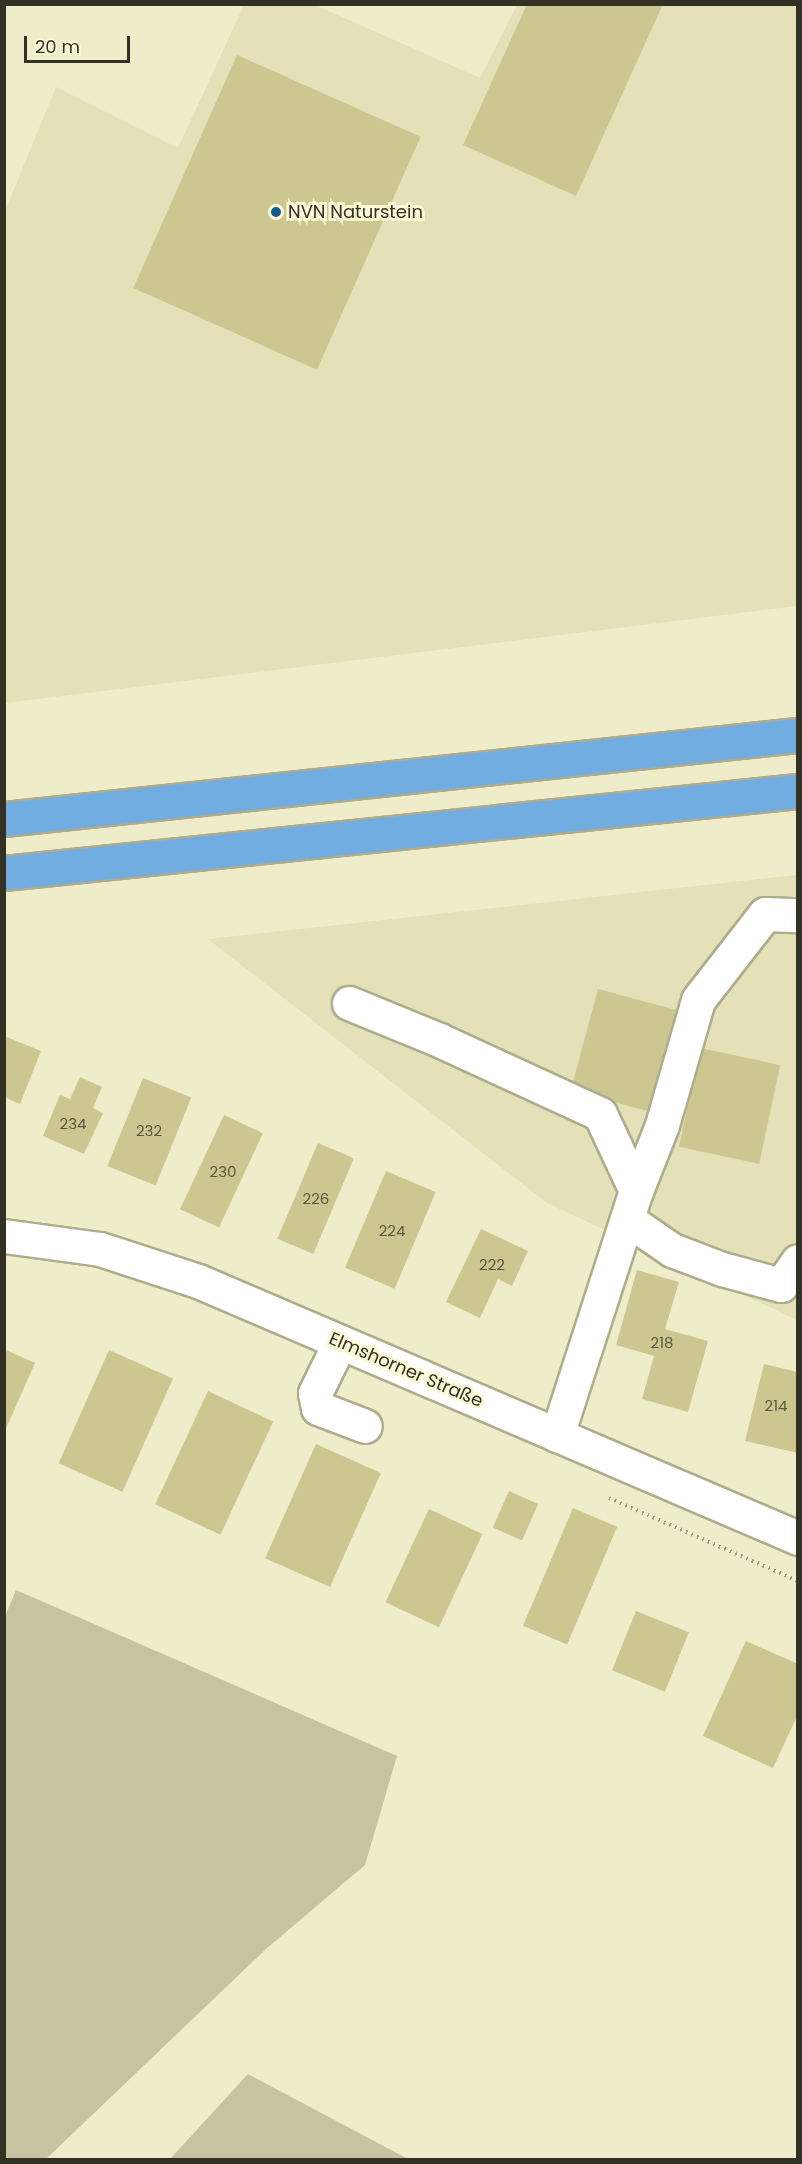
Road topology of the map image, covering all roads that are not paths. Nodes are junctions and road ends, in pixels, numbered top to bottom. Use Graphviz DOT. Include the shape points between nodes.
graph roads {
  1 [pos="798,735"];
  2 [pos="798,791"];
  3 [pos="4,819"];
  4 [pos="4,873"];
  5 [pos="798,915"];
  6 [pos="349,1003"];
  7 [pos="632,1205"];
  8 [pos="4,1236"];
  9 [pos="798,1261"];
  10 [pos="340,1342"];
  11 [pos="365,1426"];
  12 [pos="557,1435"];
  13 [pos="798,1538"];
  1 -- 3 [label="highway"];
  2 -- 4 [label="highway"];
  5 -- 7 [label="street" via="765,914 698,1000 662,1125"];
  6 -- 7 [label="street" via="600,1114"];
  7 -- 9 [label="street" via="672,1250 722,1269 781,1285"];
  7 -- 12 [label="street"];
  8 -- 10 [label="street, Elmshorner Straße" via="100,1249 198,1281"];
  10 -- 11 [label="street" via="315,1393 318,1408"];
  10 -- 12 [label="street, Elmshorner Straße"];
  12 -- 13 [label="street, Elmshorner Straße"];
}
